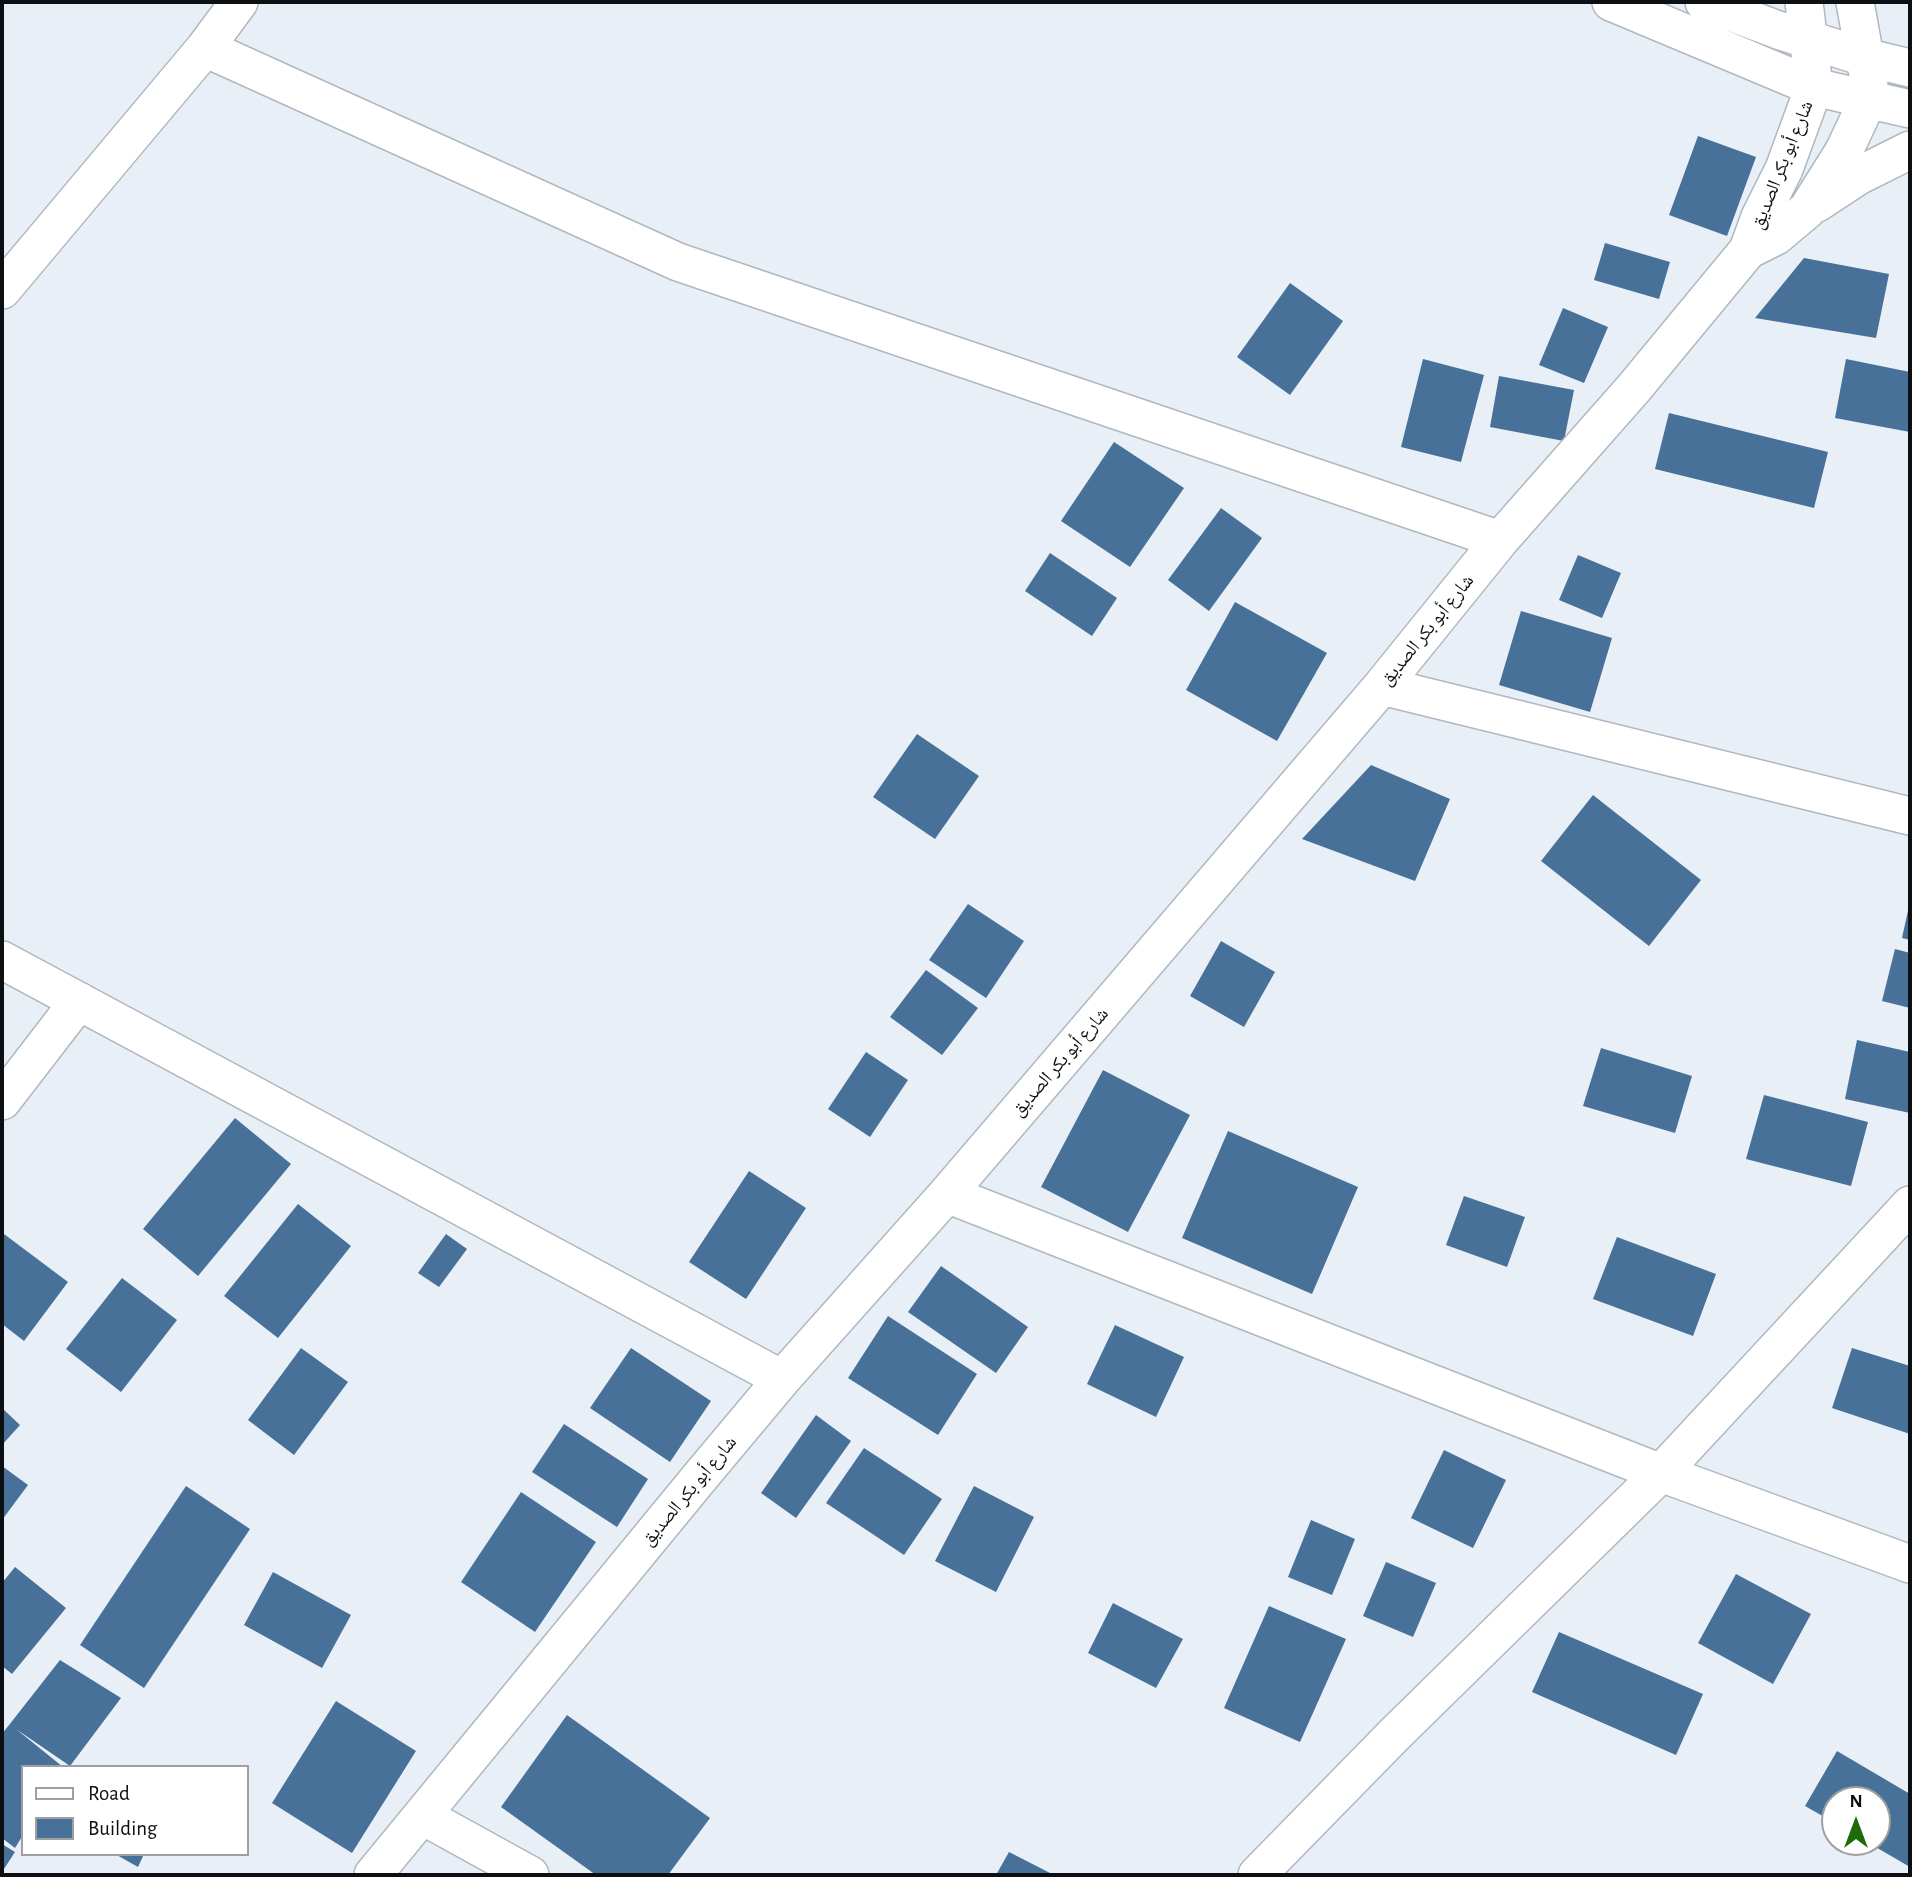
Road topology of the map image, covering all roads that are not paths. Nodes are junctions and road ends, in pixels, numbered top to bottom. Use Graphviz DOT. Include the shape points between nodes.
graph roads {
  1 [pos="239,2"];
  2 [pos="1611,2"];
  3 [pos="1804,2"];
  4 [pos="1855,2"];
  5 [pos="1721,4"];
  6 [pos="1808,38"];
  7 [pos="205,48"];
  8 [pos="1864,57"];
  9 [pos="1910,68"];
  10 [pos="1814,87"];
  11 [pos="1868,100"];
  12 [pos="1910,109"];
  13 [pos="1910,150"];
  14 [pos="1807,210"];
  15 [pos="1748,250"];
  16 [pos="2,290"];
  17 [pos="1500,540"];
  18 [pos="1382,686"];
  19 [pos="1910,816"];
  20 [pos="2,960"];
  21 [pos="79,1002"];
  22 [pos="2,1101"];
  23 [pos="947,1195"];
  24 [pos="1910,1205"];
  25 [pos="782,1379"];
  26 [pos="1661,1473"];
  27 [pos="1910,1564"];
  28 [pos="423,1816"];
  29 [pos="373,1875"];
  30 [pos="530,1875"];
  31 [pos="1257,1875"];
  1 -- 7 [label="street"];
  2 -- 10 [label="street"];
  3 -- 6 [label="street, شارع أبو بكر الصديق"];
  4 -- 8 [label="street, شارع أبو بكر الصديق"];
  5 -- 6 [label="street"];
  6 -- 8 [label="street"];
  6 -- 10 [label="street, شارع أبو بكر الصديق"];
  7 -- 16 [label="street"];
  7 -- 17 [label="street" via="678,262"];
  8 -- 9 [label="street"];
  8 -- 11 [label="street, شارع أبو بكر الصديق"];
  10 -- 11 [label="street"];
  10 -- 15 [label="street, شارع أبو بكر الصديق"];
  11 -- 12 [label="street"];
  11 -- 14 [label="street, شارع أبو بكر الصديق" via="1844,151"];
  13 -- 14 [label="street" via="1858,176"];
  14 -- 15 [label="street, شارع أبو بكر الصديق" via="1776,236"];
  15 -- 17 [label="street, شارع أبو بكر الصديق"];
  17 -- 18 [label="street, شارع أبو بكر الصديق"];
  18 -- 19 [label="street"];
  18 -- 23 [label="street, شارع أبو بكر الصديق"];
  20 -- 21 [label="street"];
  21 -- 22 [label="street"];
  21 -- 25 [label="street"];
  23 -- 25 [label="street, شارع أبو بكر الصديق"];
  23 -- 26 [label="street"];
  24 -- 26 [label="street"];
  25 -- 28 [label="street, شارع أبو بكر الصديق"];
  26 -- 27 [label="street"];
  26 -- 31 [label="street"];
  28 -- 29 [label="street, شارع أبو بكر الصديق"];
  28 -- 30 [label="street"];
}
